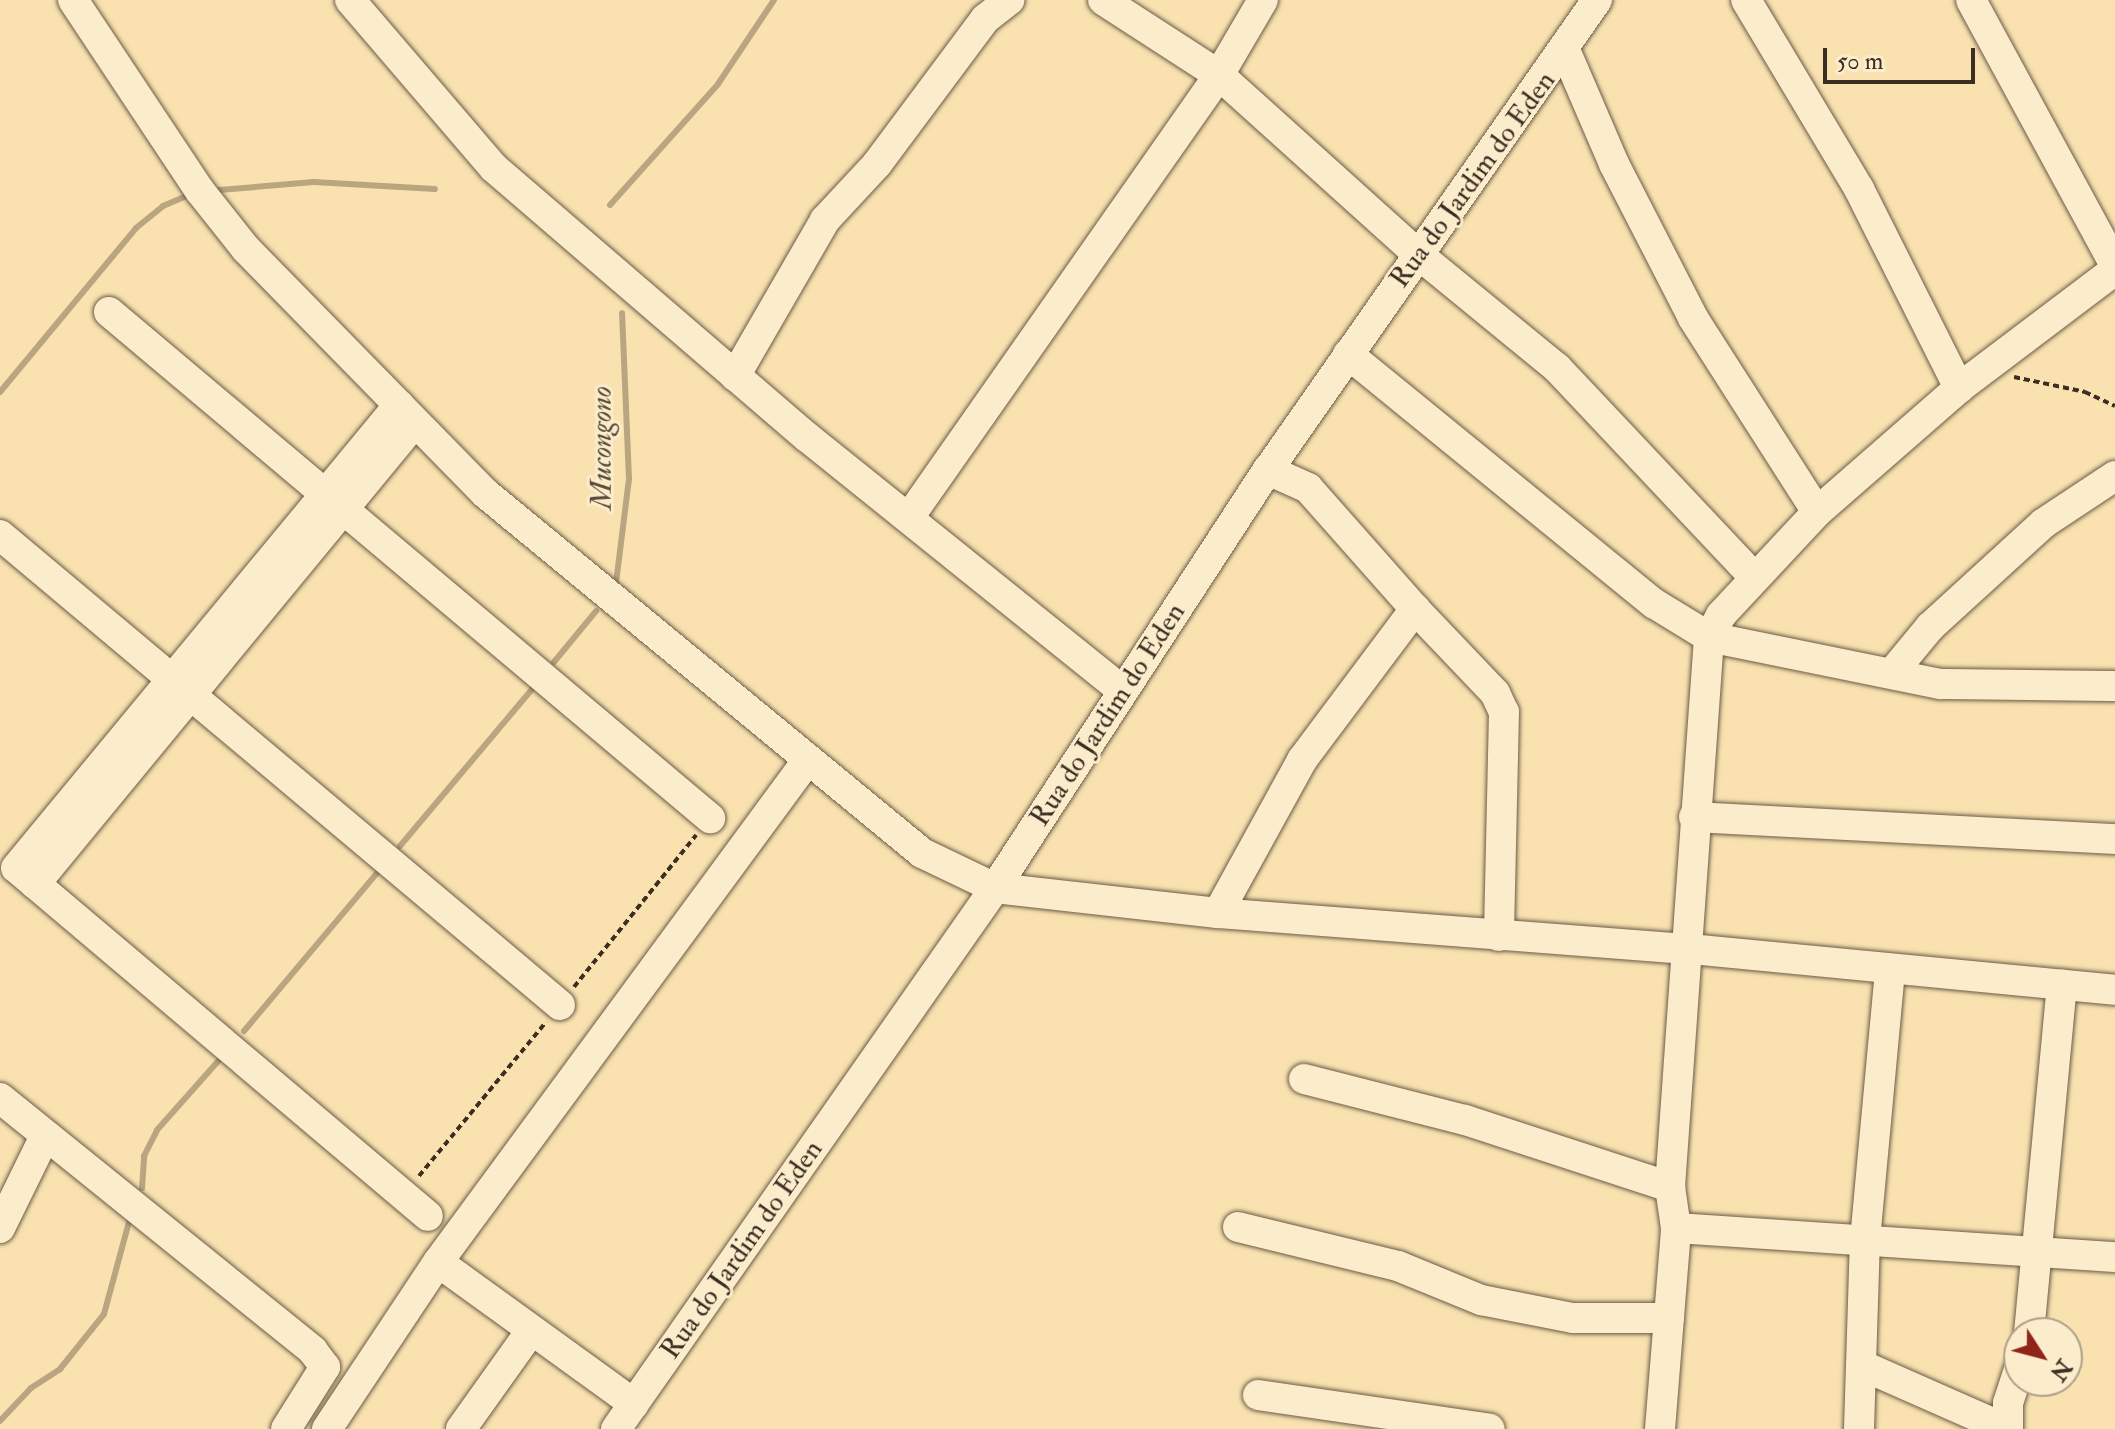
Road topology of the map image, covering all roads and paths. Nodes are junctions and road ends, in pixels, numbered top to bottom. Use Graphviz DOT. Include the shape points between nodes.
graph roads {
  1 [pos="73,0"];
  2 [pos="350,0"];
  3 [pos="1009,0"];
  4 [pos="1103,0"];
  5 [pos="1263,0"];
  6 [pos="1597,0"];
  7 [pos="1746,0"];
  8 [pos="1971,0"];
  9 [pos="1565,50"];
  10 [pos="1219,75"];
  11 [pos="1534,96"];
  12 [pos="1590,107"];
  13 [pos="1419,255"];
  14 [pos="2115,268"];
  15 [pos="109,312"];
  16 [pos="1348,354"];
  17 [pos="1990,366"];
  18 [pos="735,376"];
  19 [pos="1959,388"];
  20 [pos="2115,406"];
  21 [pos="407,414"];
  22 [pos="1268,470"];
  23 [pos="2115,476"];
  24 [pos="335,501"];
  25 [pos="1817,512"];
  26 [pos="910,516"];
  27 [pos="0,535"];
  28 [pos="1754,577"];
  29 [pos="1415,609"];
  30 [pos="1709,637"];
  31 [pos="1892,673"];
  32 [pos="2115,686"];
  33 [pos="181,687"];
  34 [pos="1123,691"];
  35 [pos="807,761"];
  36 [pos="1694,817"];
  37 [pos="710,818"];
  38 [pos="2115,839"];
  39 [pos="17,869"];
  40 [pos="995,888"];
  41 [pos="1218,913"];
  42 [pos="1499,936"];
  43 [pos="1691,949"];
  44 [pos="1890,972"];
  45 [pos="2062,985"];
  46 [pos="2115,990"];
  47 [pos="560,1005"];
  48 [pos="1304,1079"];
  49 [pos="0,1098"];
  50 [pos="45,1136"];
  51 [pos="1670,1187"];
  52 [pos="428,1216"];
  53 [pos="1238,1227"];
  54 [pos="0,1228"];
  55 [pos="1676,1228"];
  56 [pos="1865,1240"];
  57 [pos="2036,1250"];
  58 [pos="2115,1257"];
  59 [pos="438,1262"];
  60 [pos="2030,1317"];
  61 [pos="1669,1318"];
  62 [pos="531,1331"];
  63 [pos="1861,1365"];
  64 [pos="1258,1395"];
  65 [pos="2010,1397"];
  66 [pos="634,1404"];
  67 [pos="286,1429"];
  68 [pos="327,1429"];
  69 [pos="461,1429"];
  70 [pos="616,1429"];
  71 [pos="1490,1429"];
  72 [pos="1660,1429"];
  73 [pos="1859,1429"];
  74 [pos="2007,1429"];
  1 -- 21 [label="street" via="200,191 246,249"];
  2 -- 18 [label="street" via="388,51 494,168"];
  3 -- 18 [label="street" via="985,19 877,164 825,220"];
  4 -- 10 [label="street"];
  5 -- 10 [label="street"];
  6 -- 9 [label="street, Rua do Jardim do Eden"];
  7 -- 19 [label="street" via="1859,189"];
  8 -- 14 [label="street"];
  9 -- 11 [label="street, Rua do Jardim do Eden"];
  9 -- 12 [label="street"];
  10 -- 13 [label="street"];
  10 -- 26 [label="street"];
  11 -- 12 [label="street"];
  11 -- 13 [label="street, Rua do Jardim do Eden"];
  12 -- 25 [label="street" via="1693,318"];
  13 -- 16 [label="street, Rua do Jardim do Eden"];
  13 -- 28 [label="street" via="1557,368"];
  14 -- 17 [label="street"];
  15 -- 24 [label="street"];
  16 -- 22 [label="street, Rua do Jardim do Eden"];
  16 -- 30 [label="street" via="1655,604"];
  17 -- 19 [label="street"];
  17 -- 20 [label="path" via="2030,383 2085,392"];
  18 -- 26 [label="street"];
  19 -- 25 [label="street"];
  21 -- 24 [label="street"];
  21 -- 35 [label="street" via="485,493"];
  22 -- 29 [label="street" via="1308,488"];
  22 -- 34 [label="street, Rua do Jardim do Eden"];
  23 -- 31 [label="street" via="2044,523 2001,560 1930,627"];
  24 -- 33 [label="street"];
  24 -- 37 [label="street"];
  25 -- 28 [label="street"];
  26 -- 34 [label="street"];
  27 -- 33 [label="street"];
  28 -- 30 [label="street"];
  29 -- 41 [label="street" via="1302,760"];
  29 -- 42 [label="street" via="1495,693 1504,712"];
  30 -- 31 [label="street"];
  30 -- 36 [label="street"];
  31 -- 32 [label="street" via="1941,684"];
  33 -- 39 [label="street"];
  33 -- 47 [label="street"];
  34 -- 40 [label="street, Rua do Jardim do Eden"];
  35 -- 40 [label="street" via="922,853"];
  35 -- 59 [label="street"];
  36 -- 38 [label="street"];
  36 -- 43 [label="street"];
  39 -- 52 [label="street"];
  40 -- 41 [label="street"];
  40 -- 66 [label="street, Rua do Jardim do Eden"];
  41 -- 42 [label="street"];
  42 -- 43 [label="street"];
  43 -- 44 [label="street"];
  43 -- 51 [label="street"];
  44 -- 45 [label="street"];
  44 -- 56 [label="street"];
  45 -- 46 [label="street"];
  45 -- 57 [label="street"];
  48 -- 51 [label="street" via="1465,1120"];
  49 -- 50 [label="street"];
  50 -- 54 [label="street"];
  50 -- 67 [label="street" via="313,1351 325,1367"];
  51 -- 55 [label="street"];
  53 -- 61 [label="street" via="1398,1266 1481,1300 1573,1318"];
  55 -- 56 [label="street"];
  55 -- 61 [label="street"];
  56 -- 57 [label="street"];
  56 -- 63 [label="street"];
  57 -- 58 [label="street"];
  57 -- 60 [label="street"];
  59 -- 62 [label="street"];
  59 -- 68 [label="street"];
  61 -- 72 [label="street"];
  62 -- 66 [label="street"];
  62 -- 69 [label="street"];
  63 -- 73 [label="street"];
  63 -- 74 [label="street"];
  64 -- 71 [label="street"];
  65 -- 74 [label="street"];
  66 -- 70 [label="street, Rua do Jardim do Eden"];
}
